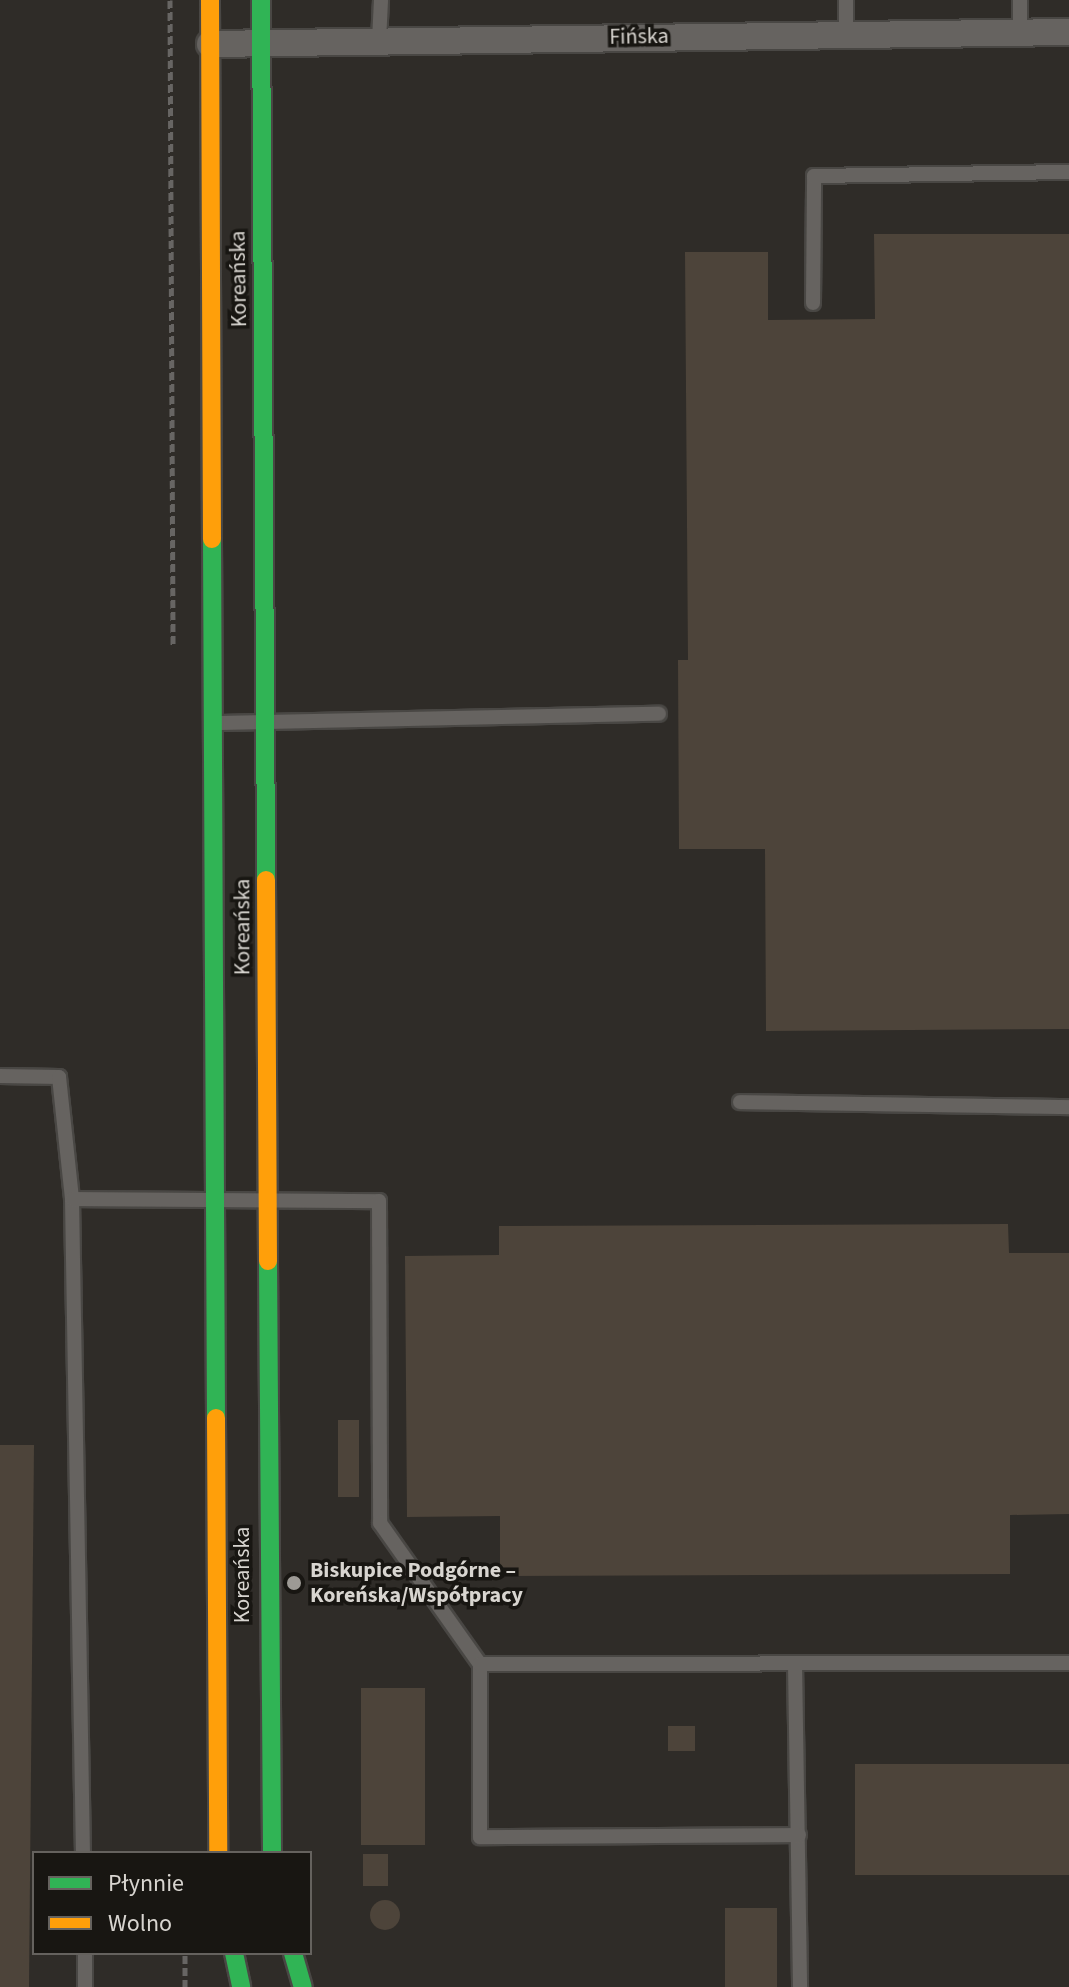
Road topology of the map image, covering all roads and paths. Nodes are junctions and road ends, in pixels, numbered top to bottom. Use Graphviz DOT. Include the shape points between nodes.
graph roads {
  1 [pos="210,0"];
  2 [pos="261,0"];
  3 [pos="381,0"];
  4 [pos="846,0"];
  5 [pos="1020,0"];
  6 [pos="1020,32"];
  7 [pos="1069,32"];
  8 [pos="846,34"];
  9 [pos="379,41"];
  10 [pos="261,43"];
  11 [pos="210,44"];
  12 [pos="1069,172"];
  13 [pos="813,303"];
  14 [pos="659,714"];
  15 [pos="267,720"];
  16 [pos="214,723"];
  17 [pos="0,1076"];
  18 [pos="740,1102"];
  19 [pos="1069,1107"];
  20 [pos="72,1199"];
  21 [pos="215,1199"];
  22 [pos="266,1201"];
  23 [pos="1069,1663"];
  24 [pos="480,1664"];
  25 [pos="795,1664"];
  26 [pos="799,1835"];
  27 [pos="83,1851"];
  28 [pos="218,1851"];
  29 [pos="272,1851"];
  30 [pos="85,1955"];
  31 [pos="185,1955"];
  32 [pos="234,1955"];
  33 [pos="294,1955"];
  34 [pos="85,1987"];
  35 [pos="185,1987"];
  36 [pos="241,1987"];
  37 [pos="303,1987"];
  38 [pos="800,1987"];
  1 -- 11 [label="street, Koreańska"];
  2 -- 10 [label="street, Koreańska"];
  3 -- 9 [label="lane"];
  4 -- 8 [label="lane"];
  5 -- 6 [label="lane"];
  6 -- 7 [label="street, Fińska"];
  6 -- 8 [label="street, Fińska"];
  8 -- 9 [label="street, Fińska"];
  9 -- 10 [label="street, Fińska"];
  10 -- 11 [label="street, Fińska"];
  10 -- 15 [label="street, Koreańska"];
  11 -- 16 [label="street, Koreańska"];
  12 -- 13 [label="lane" via="814,176"];
  14 -- 15 [label="lane"];
  15 -- 16 [label="lane"];
  15 -- 22 [label="street, Koreańska"];
  16 -- 21 [label="street, Koreańska"];
  17 -- 20 [label="lane" via="59,1077"];
  18 -- 19 [label="lane"];
  20 -- 21 [label="lane"];
  20 -- 27 [label="lane"];
  21 -- 22 [label="lane"];
  21 -- 28 [label="street, Koreańska"];
  22 -- 24 [label="lane" via="379,1201 380,1523"];
  22 -- 29 [label="street, Koreańska"];
  23 -- 25 [label="lane"];
  24 -- 25 [label="lane"];
  24 -- 26 [label="lane" via="480,1837"];
  25 -- 26 [label="lane"];
  26 -- 38 [label="lane"];
  30 -- 34 [label="lane"];
  31 -- 35 [label="path"];
  32 -- 36 [label="street"];
  33 -- 37 [label="street"];
}
